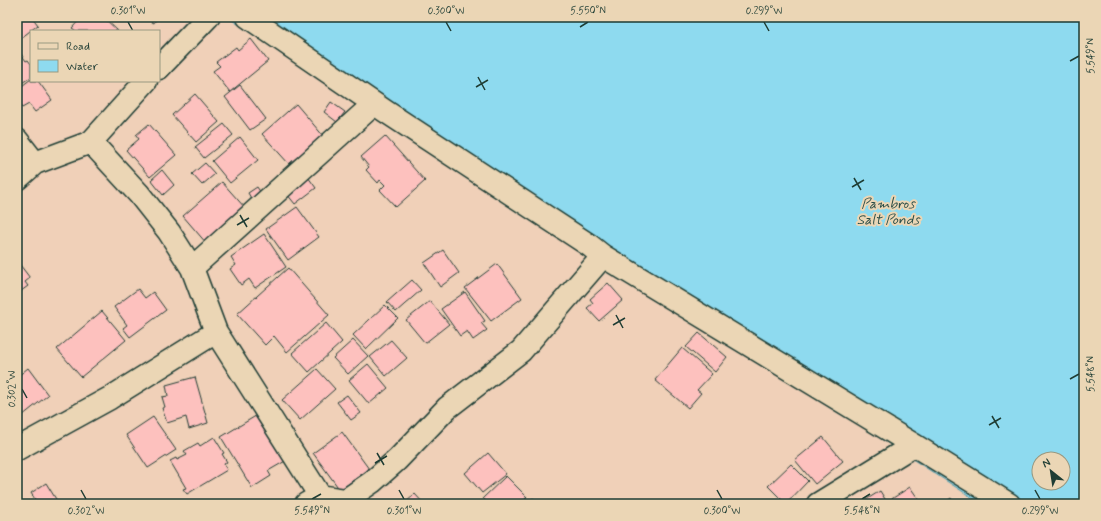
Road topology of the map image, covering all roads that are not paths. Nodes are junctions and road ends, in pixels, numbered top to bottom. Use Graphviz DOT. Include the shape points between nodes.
graph roads {
  1 [pos="208,17"];
  2 [pos="248,17"];
  3 [pos="160,67"];
  4 [pos="145,82"];
  5 [pos="374,104"];
  6 [pos="17,140"];
  7 [pos="91,142"];
  8 [pos="35,164"];
  9 [pos="17,179"];
  10 [pos="603,256"];
  11 [pos="192,268"];
  12 [pos="216,332"];
  13 [pos="914,445"];
  14 [pos="17,449"];
  15 [pos="317,501"];
  16 [pos="818,504"];
  17 [pos="1009,504"];
  1 -- 3 [label="street"];
  2 -- 5 [label="street"];
  4 -- 7 [label="street"];
  5 -- 10 [label="street"];
  5 -- 11 [label="street"];
  6 -- 8 [label="street"];
  7 -- 8 [label="street"];
  7 -- 11 [label="street" via="139,194 169,232"];
  8 -- 9 [label="street"];
  10 -- 13 [label="street"];
  10 -- 15 [label="street" via="521,351 447,408 372,482 346,500"];
  11 -- 12 [label="street"];
  12 -- 14 [label="street" via="110,398"];
  12 -- 15 [label="street"];
  13 -- 16 [label="street"];
  13 -- 17 [label="street"];
}
